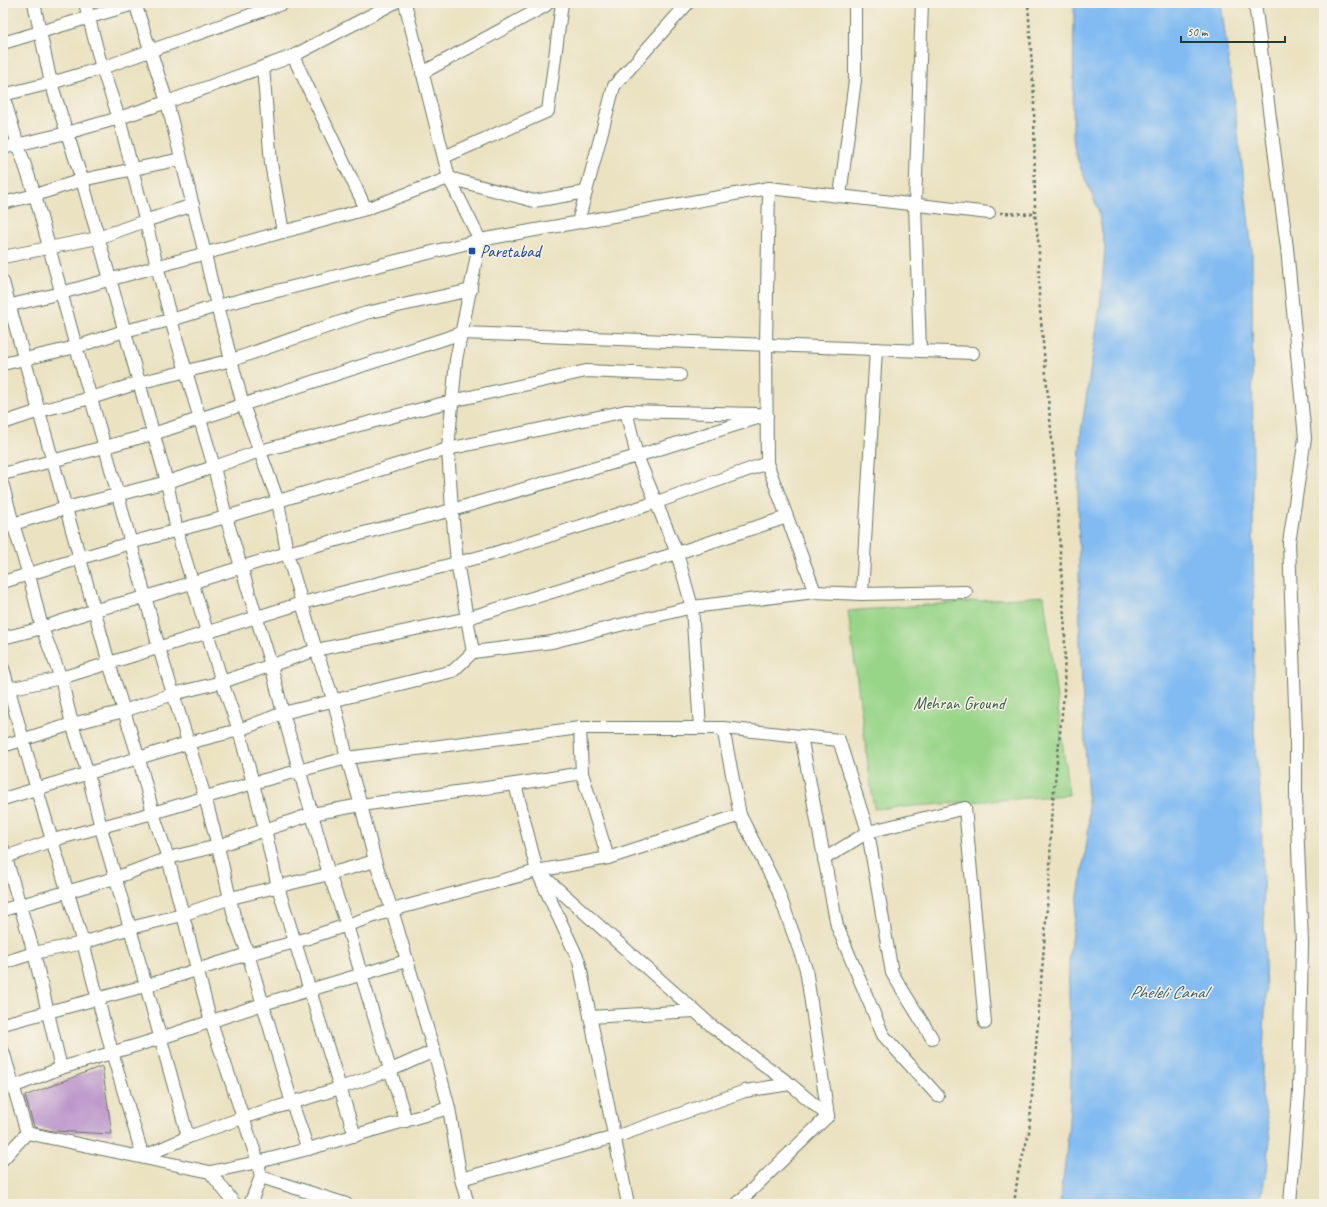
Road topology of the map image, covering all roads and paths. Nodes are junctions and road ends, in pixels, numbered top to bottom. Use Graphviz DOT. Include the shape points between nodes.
graph roads {
  1 [pos="34,3"];
  2 [pos="85,3"];
  3 [pos="136,3"];
  4 [pos="284,3"];
  5 [pos="394,3"];
  6 [pos="405,3"];
  7 [pos="548,3"];
  8 [pos="562,3"];
  9 [pos="688,3"];
  10 [pos="855,3"];
  11 [pos="922,3"];
  12 [pos="1028,3"];
  13 [pos="1255,3"];
  14 [pos="89,17"];
  15 [pos="40,32"];
  16 [pos="3,43"];
  17 [pos="150,50"];
  18 [pos="293,56"];
  19 [pos="263,67"];
  20 [pos="102,68"];
  21 [pos="422,73"];
  22 [pos="51,83"];
  23 [pos="3,95"];
  24 [pos="167,102"];
  25 [pos="119,118"];
  26 [pos="67,133"];
  27 [pos="18,145"];
  28 [pos="3,148"];
  29 [pos="444,158"];
  30 [pos="181,159"];
  31 [pos="133,170"];
  32 [pos="449,178"];
  33 [pos="82,180"];
  34 [pos="769,188"];
  35 [pos="586,192"];
  36 [pos="35,195"];
  37 [pos="840,196"];
  38 [pos="3,203"];
  39 [pos="193,205"];
  40 [pos="915,205"];
  41 [pos="366,209"];
  42 [pos="989,213"];
  43 [pos="1035,214"];
  44 [pos="145,221"];
  45 [pos="578,222"];
  46 [pos="283,232"];
  47 [pos="98,238"];
  48 [pos="480,240"];
  49 [pos="49,247"];
  50 [pos="205,254"];
  51 [pos="3,257"];
  52 [pos="158,266"];
  53 [pos="110,280"];
  54 [pos="3,282"];
  55 [pos="471,290"];
  56 [pos="61,293"];
  57 [pos="6,306"];
  58 [pos="217,306"];
  59 [pos="171,320"];
  60 [pos="124,331"];
  61 [pos="462,333"];
  62 [pos="766,344"];
  63 [pos="76,347"];
  64 [pos="876,349"];
  65 [pos="920,350"];
  66 [pos="973,353"];
  67 [pos="25,359"];
  68 [pos="232,360"];
  69 [pos="3,364"];
  70 [pos="186,371"];
  71 [pos="680,375"];
  72 [pos="138,383"];
  73 [pos="91,398"];
  74 [pos="452,401"];
  75 [pos="243,405"];
  76 [pos="39,411"];
  77 [pos="626,411"];
  78 [pos="767,415"];
  79 [pos="200,418"];
  80 [pos="3,423"];
  81 [pos="152,434"];
  82 [pos="105,447"];
  83 [pos="448,449"];
  84 [pos="260,451"];
  85 [pos="637,456"];
  86 [pos="52,460"];
  87 [pos="767,463"];
  88 [pos="214,468"];
  89 [pos="3,474"];
  90 [pos="167,482"];
  91 [pos="3,486"];
  92 [pos="118,495"];
  93 [pos="278,501"];
  94 [pos="657,502"];
  95 [pos="66,508"];
  96 [pos="452,510"];
  97 [pos="226,517"];
  98 [pos="787,517"];
  99 [pos="8,526"];
  100 [pos="177,531"];
  101 [pos="130,544"];
  102 [pos="287,552"];
  103 [pos="677,553"];
  104 [pos="81,558"];
  105 [pos="457,562"];
  106 [pos="241,568"];
  107 [pos="29,575"];
  108 [pos="3,582"];
  109 [pos="193,583"];
  110 [pos="814,592"];
  111 [pos="966,592"];
  112 [pos="862,594"];
  113 [pos="146,597"];
  114 [pos="302,603"];
  115 [pos="692,608"];
  116 [pos="95,610"];
  117 [pos="256,617"];
  118 [pos="468,618"];
  119 [pos="42,628"];
  120 [pos="206,633"];
  121 [pos="3,638"];
  122 [pos="159,648"];
  123 [pos="316,650"];
  124 [pos="473,652"];
  125 [pos="109,663"];
  126 [pos="271,665"];
  127 [pos="3,668"];
  128 [pos="61,678"];
  129 [pos="222,682"];
  130 [pos="6,689"];
  131 [pos="173,694"];
  132 [pos="334,701"];
  133 [pos="124,711"];
  134 [pos="283,713"];
  135 [pos="72,724"];
  136 [pos="580,728"];
  137 [pos="700,728"];
  138 [pos="723,728"];
  139 [pos="239,730"];
  140 [pos="800,736"];
  141 [pos="24,740"];
  142 [pos="188,743"];
  143 [pos="3,746"];
  144 [pos="347,758"];
  145 [pos="139,759"];
  146 [pos="299,771"];
  147 [pos="582,773"];
  148 [pos="88,774"];
  149 [pos="253,783"];
  150 [pos="515,784"];
  151 [pos="37,790"];
  152 [pos="205,797"];
  153 [pos="3,800"];
  154 [pos="361,805"];
  155 [pos="154,813"];
  156 [pos="312,814"];
  157 [pos="740,815"];
  158 [pos="101,828"];
  159 [pos="266,829"];
  160 [pos="868,832"];
  161 [pos="53,840"];
  162 [pos="218,846"];
  163 [pos="4,855"];
  164 [pos="168,858"];
  165 [pos="608,858"];
  166 [pos="824,859"];
  167 [pos="375,860"];
  168 [pos="537,871"];
  169 [pos="329,874"];
  170 [pos="115,878"];
  171 [pos="278,887"];
  172 [pos="68,892"];
  173 [pos="230,898"];
  174 [pos="20,905"];
  175 [pos="3,910"];
  176 [pos="392,910"];
  177 [pos="182,915"];
  178 [pos="347,925"];
  179 [pos="130,928"];
  180 [pos="296,942"];
  181 [pos="83,943"];
  182 [pos="34,953"];
  183 [pos="248,954"];
  184 [pos="406,961"];
  185 [pos="3,963"];
  186 [pos="197,971"];
  187 [pos="361,974"];
  188 [pos="146,986"];
  189 [pos="310,990"];
  190 [pos="98,998"];
  191 [pos="263,1004"];
  192 [pos="694,1010"];
  193 [pos="48,1012"];
  194 [pos="590,1017"];
  195 [pos="211,1022"];
  196 [pos="985,1023"];
  197 [pos="3,1024"];
  198 [pos="161,1038"];
  199 [pos="932,1038"];
  200 [pos="3,1051"];
  201 [pos="434,1051"];
  202 [pos="112,1052"];
  203 [pos="61,1068"];
  204 [pos="391,1070"];
  205 [pos="790,1084"];
  206 [pos="8,1085"];
  207 [pos="340,1088"];
  208 [pos="938,1096"];
  209 [pos="292,1103"];
  210 [pos="449,1108"];
  211 [pos="828,1116"];
  212 [pos="242,1118"];
  213 [pos="406,1121"];
  214 [pos="27,1133"];
  215 [pos="355,1136"];
  216 [pos="188,1137"];
  217 [pos="615,1137"];
  218 [pos="308,1149"];
  219 [pos="144,1157"];
  220 [pos="3,1159"];
  221 [pos="258,1162"];
  222 [pos="210,1172"];
  223 [pos="261,1177"];
  224 [pos="461,1180"];
  225 [pos="235,1204"];
  226 [pos="250,1204"];
  227 [pos="346,1204"];
  228 [pos="468,1204"];
  229 [pos="628,1204"];
  230 [pos="738,1204"];
  231 [pos="1014,1204"];
  232 [pos="1290,1204"];
  1 -- 15 [label="street"];
  2 -- 14 [label="street"];
  3 -- 14 [label="street"];
  3 -- 17 [label="street"];
  4 -- 17 [label="street"];
  5 -- 18 [label="street"];
  6 -- 21 [label="street"];
  7 -- 21 [label="street"];
  8 -- 29 [label="street" via="548,112"];
  9 -- 35 [label="street" via="614,86"];
  10 -- 37 [label="street" via="855,80"];
  11 -- 40 [label="street"];
  12 -- 43 [label="path" via="1034,99"];
  13 -- 232 [label="street" via="1287,248 1305,438 1289,543 1302,943 1299,1092"];
  14 -- 15 [label="street"];
  14 -- 20 [label="street"];
  15 -- 16 [label="street"];
  15 -- 22 [label="street"];
  17 -- 20 [label="street"];
  17 -- 24 [label="street"];
  18 -- 19 [label="street"];
  18 -- 41 [label="street"];
  19 -- 24 [label="street"];
  19 -- 46 [label="street" via="271,163"];
  20 -- 22 [label="street"];
  20 -- 25 [label="street"];
  21 -- 29 [label="street"];
  22 -- 23 [label="street"];
  22 -- 26 [label="street"];
  23 -- 27 [label="street"];
  24 -- 25 [label="street"];
  24 -- 30 [label="street"];
  25 -- 26 [label="street"];
  25 -- 31 [label="street"];
  26 -- 27 [label="street"];
  26 -- 33 [label="street"];
  27 -- 28 [label="street"];
  27 -- 36 [label="street"];
  29 -- 32 [label="street"];
  30 -- 31 [label="street"];
  30 -- 39 [label="street"];
  31 -- 33 [label="street"];
  31 -- 44 [label="street"];
  32 -- 35 [label="street" via="534,201"];
  32 -- 41 [label="street"];
  32 -- 48 [label="street"];
  33 -- 36 [label="street"];
  33 -- 47 [label="street"];
  34 -- 37 [label="street"];
  34 -- 45 [label="street"];
  34 -- 62 [label="street"];
  35 -- 45 [label="street"];
  36 -- 38 [label="street"];
  36 -- 49 [label="street"];
  37 -- 40 [label="street"];
  39 -- 44 [label="street"];
  39 -- 50 [label="street"];
  40 -- 42 [label="street"];
  40 -- 65 [label="street"];
  41 -- 46 [label="street"];
  42 -- 43 [label="path"];
  43 -- 231 [label="path" via="1039,248 1039,299 1056,484 1065,634 1064,694 1051,819 1050,871 1029,1133 1018,1174"];
  44 -- 47 [label="street"];
  44 -- 52 [label="street"];
  45 -- 48 [label="street"];
  46 -- 50 [label="street"];
  47 -- 49 [label="street"];
  47 -- 53 [label="street"];
  48 -- 55 [label="street"];
  48 -- 58 [label="street"];
  49 -- 51 [label="street"];
  49 -- 56 [label="street"];
  50 -- 52 [label="street"];
  50 -- 58 [label="street"];
  52 -- 53 [label="street"];
  52 -- 59 [label="street"];
  53 -- 56 [label="street"];
  53 -- 60 [label="street"];
  54 -- 57 [label="street"];
  55 -- 61 [label="street"];
  55 -- 68 [label="street" via="366,313"];
  56 -- 57 [label="street"];
  56 -- 63 [label="street"];
  57 -- 67 [label="street"];
  58 -- 59 [label="street"];
  58 -- 68 [label="street"];
  59 -- 60 [label="street"];
  59 -- 70 [label="street"];
  60 -- 63 [label="street"];
  60 -- 72 [label="street"];
  61 -- 62 [label="street"];
  61 -- 74 [label="street" via="456,360"];
  61 -- 75 [label="street"];
  62 -- 64 [label="street"];
  62 -- 78 [label="street"];
  63 -- 67 [label="street"];
  63 -- 73 [label="street"];
  64 -- 65 [label="street"];
  64 -- 112 [label="street"];
  65 -- 66 [label="street"];
  67 -- 69 [label="street"];
  67 -- 76 [label="street"];
  68 -- 70 [label="street"];
  68 -- 75 [label="street"];
  70 -- 72 [label="street"];
  70 -- 79 [label="street"];
  71 -- 74 [label="street" via="586,371"];
  72 -- 73 [label="street"];
  72 -- 81 [label="street"];
  73 -- 76 [label="street"];
  73 -- 82 [label="street"];
  74 -- 83 [label="street"];
  74 -- 84 [label="street"];
  75 -- 79 [label="street"];
  75 -- 84 [label="street"];
  76 -- 80 [label="street"];
  76 -- 86 [label="street"];
  77 -- 78 [label="street"];
  77 -- 83 [label="street"];
  77 -- 85 [label="street"];
  78 -- 85 [label="street"];
  78 -- 87 [label="street"];
  79 -- 81 [label="street"];
  79 -- 88 [label="street"];
  81 -- 82 [label="street"];
  81 -- 90 [label="street"];
  82 -- 86 [label="street"];
  82 -- 92 [label="street"];
  83 -- 93 [label="street"];
  83 -- 96 [label="street"];
  84 -- 88 [label="street"];
  84 -- 93 [label="street"];
  85 -- 94 [label="street"];
  85 -- 96 [label="street"];
  86 -- 89 [label="street"];
  86 -- 95 [label="street"];
  87 -- 94 [label="street"];
  87 -- 98 [label="street"];
  88 -- 90 [label="street"];
  88 -- 97 [label="street"];
  90 -- 92 [label="street"];
  90 -- 100 [label="street"];
  91 -- 99 [label="street"];
  92 -- 95 [label="street"];
  92 -- 101 [label="street"];
  93 -- 97 [label="street"];
  93 -- 102 [label="street"];
  94 -- 103 [label="street"];
  94 -- 105 [label="street" via="496,553"];
  95 -- 99 [label="street"];
  95 -- 104 [label="street"];
  96 -- 102 [label="street"];
  96 -- 105 [label="street"];
  97 -- 100 [label="street"];
  97 -- 106 [label="street"];
  98 -- 103 [label="street"];
  98 -- 110 [label="street"];
  99 -- 107 [label="street"];
  100 -- 101 [label="street"];
  100 -- 109 [label="street"];
  101 -- 104 [label="street"];
  101 -- 113 [label="street"];
  102 -- 106 [label="street"];
  102 -- 114 [label="street"];
  103 -- 115 [label="street"];
  103 -- 118 [label="street"];
  104 -- 107 [label="street"];
  104 -- 116 [label="street"];
  105 -- 114 [label="street"];
  105 -- 118 [label="street"];
  106 -- 109 [label="street"];
  106 -- 117 [label="street"];
  107 -- 108 [label="street"];
  107 -- 119 [label="street"];
  109 -- 113 [label="street"];
  109 -- 120 [label="street"];
  110 -- 112 [label="street"];
  110 -- 115 [label="street"];
  111 -- 112 [label="street"];
  113 -- 116 [label="street"];
  113 -- 122 [label="street"];
  114 -- 117 [label="street"];
  114 -- 123 [label="street"];
  115 -- 124 [label="street" via="552,642"];
  115 -- 137 [label="street"];
  116 -- 119 [label="street"];
  116 -- 125 [label="street"];
  117 -- 120 [label="street"];
  117 -- 126 [label="street"];
  118 -- 123 [label="street"];
  118 -- 124 [label="street"];
  119 -- 121 [label="street"];
  119 -- 128 [label="street"];
  120 -- 122 [label="street"];
  120 -- 129 [label="street"];
  122 -- 125 [label="street"];
  122 -- 131 [label="street"];
  123 -- 126 [label="street"];
  123 -- 132 [label="street"];
  124 -- 132 [label="street" via="453,671"];
  125 -- 128 [label="street"];
  125 -- 133 [label="street"];
  126 -- 129 [label="street"];
  126 -- 134 [label="street"];
  127 -- 130 [label="street"];
  128 -- 130 [label="street"];
  128 -- 135 [label="street"];
  129 -- 131 [label="street"];
  129 -- 139 [label="street"];
  130 -- 141 [label="street"];
  131 -- 133 [label="street"];
  131 -- 142 [label="street"];
  132 -- 134 [label="street"];
  132 -- 144 [label="street"];
  133 -- 135 [label="street"];
  133 -- 145 [label="street"];
  134 -- 139 [label="street"];
  134 -- 146 [label="street"];
  135 -- 141 [label="street"];
  135 -- 148 [label="street"];
  136 -- 137 [label="street"];
  136 -- 144 [label="street"];
  136 -- 147 [label="street"];
  137 -- 138 [label="street"];
  138 -- 140 [label="street"];
  138 -- 157 [label="street"];
  139 -- 142 [label="street"];
  139 -- 149 [label="street"];
  140 -- 160 [label="street" via="839,740"];
  140 -- 166 [label="street"];
  141 -- 143 [label="street"];
  141 -- 151 [label="street"];
  142 -- 145 [label="street"];
  142 -- 152 [label="street"];
  144 -- 146 [label="street"];
  144 -- 154 [label="street"];
  145 -- 148 [label="street"];
  145 -- 155 [label="street"];
  146 -- 149 [label="street"];
  146 -- 156 [label="street"];
  147 -- 150 [label="street"];
  147 -- 165 [label="street"];
  148 -- 151 [label="street"];
  148 -- 158 [label="street"];
  149 -- 152 [label="street"];
  149 -- 159 [label="street"];
  150 -- 154 [label="street"];
  150 -- 168 [label="street"];
  151 -- 153 [label="street"];
  151 -- 161 [label="street"];
  152 -- 155 [label="street"];
  152 -- 162 [label="street"];
  154 -- 156 [label="street"];
  154 -- 167 [label="street"];
  155 -- 158 [label="street"];
  155 -- 164 [label="street"];
  156 -- 159 [label="street"];
  156 -- 169 [label="street"];
  157 -- 165 [label="street"];
  157 -- 211 [label="street" via="777,888 806,969"];
  158 -- 161 [label="street"];
  158 -- 170 [label="street"];
  159 -- 162 [label="street"];
  159 -- 171 [label="street"];
  160 -- 166 [label="street"];
  160 -- 196 [label="street" via="965,808"];
  160 -- 199 [label="street" via="892,973"];
  161 -- 163 [label="street"];
  161 -- 172 [label="street"];
  162 -- 164 [label="street"];
  162 -- 173 [label="street"];
  163 -- 174 [label="street"];
  164 -- 170 [label="street"];
  164 -- 177 [label="street"];
  165 -- 168 [label="street"];
  166 -- 208 [label="street" via="837,926 883,1035"];
  167 -- 169 [label="street"];
  167 -- 176 [label="street"];
  168 -- 176 [label="street"];
  168 -- 192 [label="street"];
  168 -- 194 [label="street" via="579,961"];
  169 -- 171 [label="street"];
  169 -- 178 [label="street"];
  170 -- 172 [label="street"];
  170 -- 179 [label="street"];
  171 -- 173 [label="street"];
  171 -- 180 [label="street"];
  172 -- 174 [label="street"];
  172 -- 181 [label="street"];
  173 -- 177 [label="street"];
  173 -- 183 [label="street"];
  174 -- 175 [label="street"];
  174 -- 182 [label="street"];
  176 -- 178 [label="street"];
  176 -- 184 [label="street"];
  177 -- 179 [label="street"];
  177 -- 186 [label="street"];
  178 -- 180 [label="street"];
  178 -- 187 [label="street"];
  179 -- 181 [label="street"];
  179 -- 188 [label="street"];
  180 -- 183 [label="street"];
  180 -- 189 [label="street"];
  181 -- 182 [label="street"];
  181 -- 190 [label="street"];
  182 -- 185 [label="street"];
  182 -- 193 [label="street"];
  183 -- 186 [label="street"];
  183 -- 191 [label="street"];
  184 -- 187 [label="street"];
  184 -- 201 [label="street"];
  186 -- 188 [label="street"];
  186 -- 195 [label="street"];
  187 -- 189 [label="street"];
  187 -- 204 [label="street"];
  188 -- 190 [label="street"];
  188 -- 198 [label="street"];
  189 -- 191 [label="street"];
  189 -- 207 [label="street"];
  190 -- 193 [label="street"];
  190 -- 202 [label="street"];
  191 -- 195 [label="street"];
  191 -- 209 [label="street"];
  192 -- 194 [label="street"];
  192 -- 205 [label="street"];
  193 -- 197 [label="street"];
  193 -- 203 [label="street"];
  194 -- 217 [label="street"];
  195 -- 198 [label="street"];
  195 -- 212 [label="street"];
  198 -- 202 [label="street"];
  198 -- 216 [label="street"];
  200 -- 206 [label="street"];
  201 -- 204 [label="street"];
  201 -- 210 [label="street"];
  202 -- 203 [label="street"];
  202 -- 219 [label="street"];
  203 -- 206 [label="street"];
  204 -- 207 [label="street"];
  204 -- 213 [label="street"];
  205 -- 211 [label="street"];
  205 -- 217 [label="street" via="745,1091"];
  206 -- 214 [label="street"];
  207 -- 209 [label="street"];
  207 -- 215 [label="street"];
  209 -- 212 [label="street"];
  209 -- 218 [label="street"];
  210 -- 213 [label="street"];
  210 -- 224 [label="street"];
  211 -- 230 [label="street"];
  212 -- 216 [label="street"];
  212 -- 221 [label="street"];
  213 -- 215 [label="street"];
  214 -- 219 [label="street"];
  214 -- 220 [label="street"];
  215 -- 218 [label="street"];
  216 -- 219 [label="street"];
  217 -- 224 [label="street"];
  217 -- 229 [label="street"];
  218 -- 221 [label="street"];
  219 -- 222 [label="street"];
  221 -- 222 [label="street"];
  221 -- 223 [label="street"];
  222 -- 225 [label="street"];
  223 -- 226 [label="street"];
  223 -- 227 [label="street"];
  224 -- 228 [label="street"];
}
